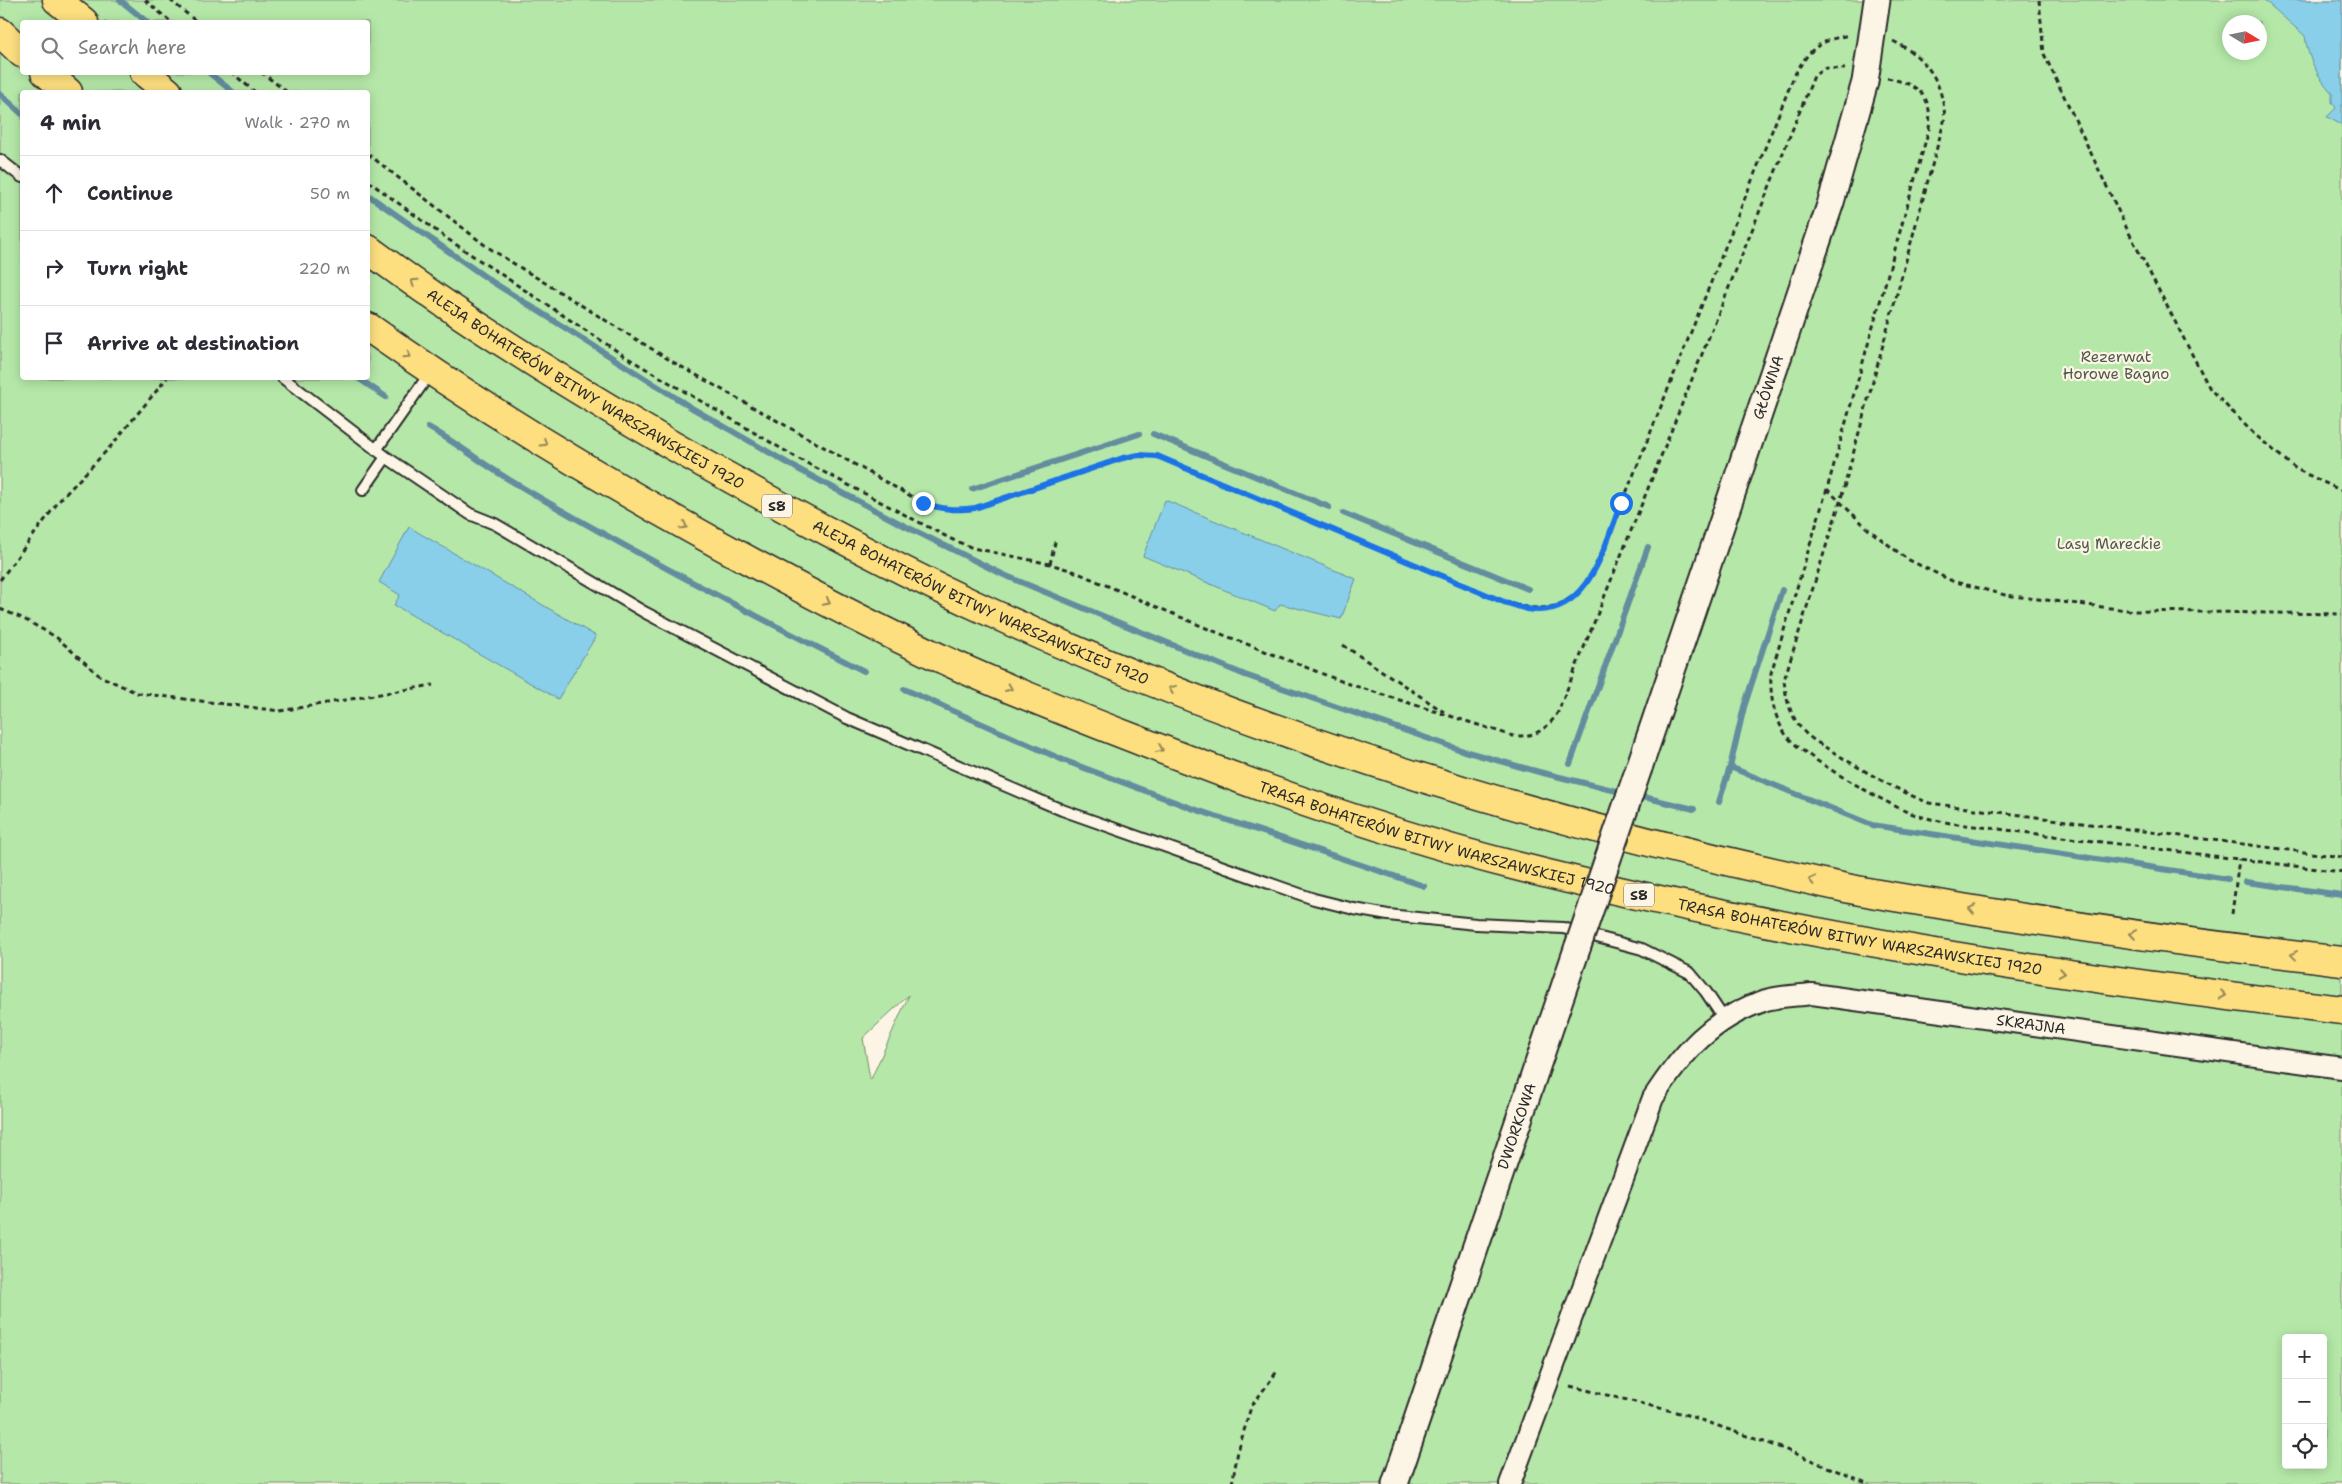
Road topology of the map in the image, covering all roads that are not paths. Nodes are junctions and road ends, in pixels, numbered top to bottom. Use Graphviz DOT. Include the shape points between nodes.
graph roads {
  1 [pos="58,0"];
  2 [pos="1877,0"];
  3 [pos="82,20"];
  4 [pos="0,32"];
  5 [pos="20,51"];
  6 [pos="48,75"];
  7 [pos="148,75"];
  8 [pos="66,90"];
  9 [pos="166,90"];
  10 [pos="0,160"];
  11 [pos="20,175"];
  12 [pos="370,250"];
  13 [pos="370,328"];
  14 [pos="431,372"];
  15 [pos="286,380"];
  16 [pos="376,450"];
  17 [pos="386,457"];
  18 [pos="363,490"];
  19 [pos="1639,768"];
  20 [pos="2342,961"];
  21 [pos="2342,1010"];
  22 [pos="1724,1019"];
  23 [pos="2342,1068"];
  24 [pos="1395,1484"];
  25 [pos="1510,1484"];
  1 -- 3 [label="highway"];
  2 -- 19 [label="street, GŁÓWNA" via="1866,74 1831,202"];
  4 -- 5 [label="highway"];
  6 -- 8 [label="highway"];
  7 -- 9 [label="highway"];
  10 -- 11 [label="lane"];
  20 -- 12 [label="highway, ALEJA BOHATERÓW BITWY WARSZAWSKIEJ 1920 / S8, one-way" via="2043,921 1849,889 1531,811 1217,707 993,614 779,507 495,338"];
  13 -- 14 [label="highway, S8, one-way"];
  14 -- 16 [label="lane"];
  14 -- 21 [label="highway, TRASA BOHATERÓW BITWY WARSZAWSKIEJ 1920 / S8, one-way" via="683,526 842,610 964,669 1195,763 1294,799 1400,834 1514,866 1727,915 1865,942 2081,976"];
  15 -- 16 [label="lane"];
  16 -- 17 [label="lane"];
  17 -- 18 [label="lane"];
  17 -- 22 [label="lane" via="470,514 495,524 644,612 839,714 938,758 1062,810 1314,899 1388,915 1563,928 1642,949 1690,973"];
  19 -- 24 [label="street, DWORKOWA, bridge"];
  22 -- 23 [label="street, SKRAJNA" via="1767,1000 1812,994"];
  22 -- 25 [label="street" via="1695,1042 1653,1098"];
}
